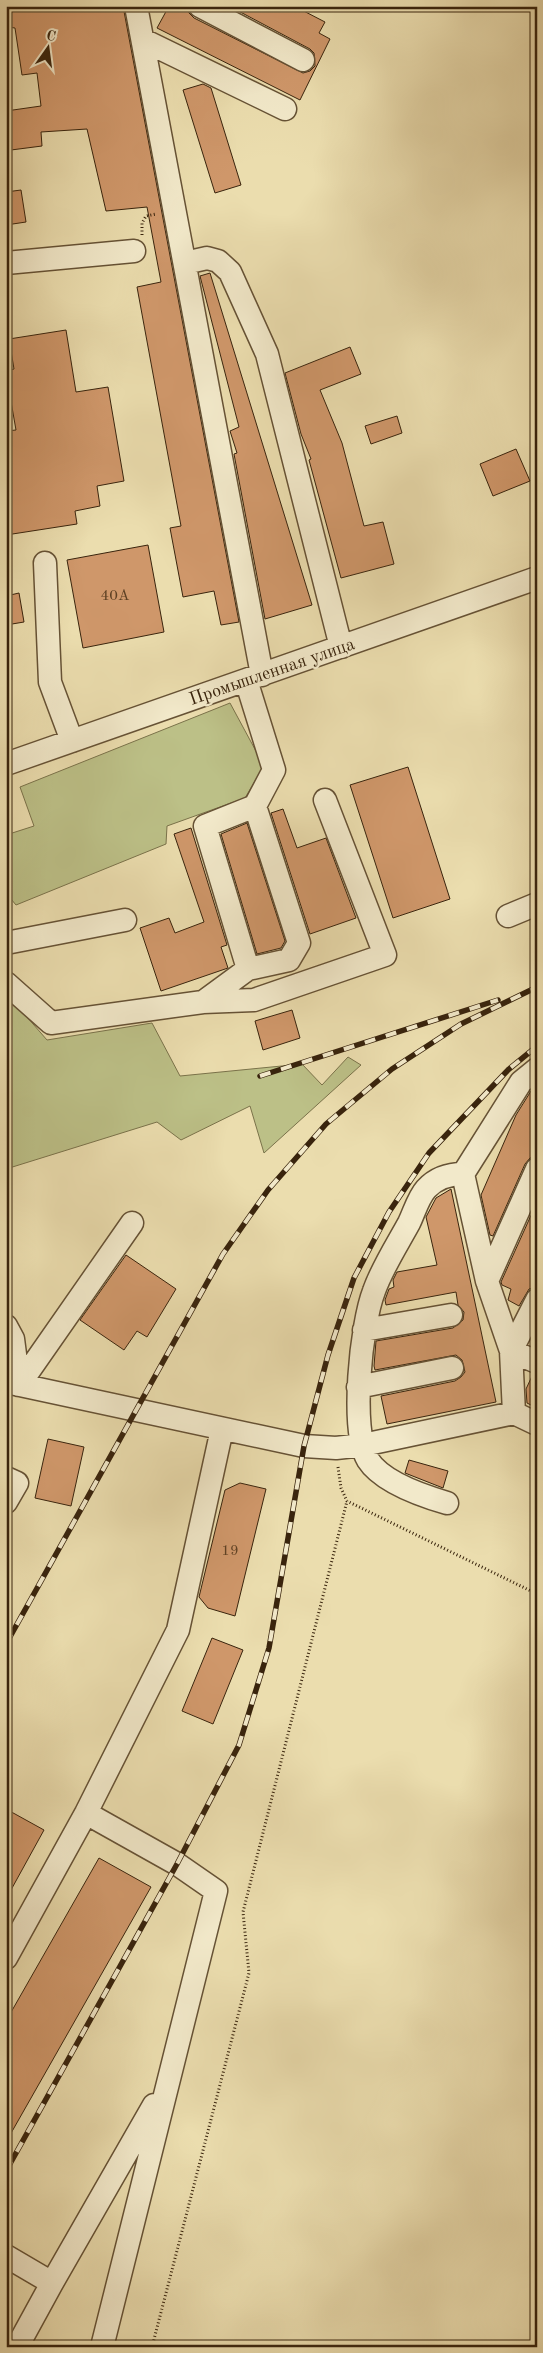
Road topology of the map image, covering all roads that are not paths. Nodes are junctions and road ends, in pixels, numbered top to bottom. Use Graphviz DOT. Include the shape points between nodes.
graph roads {
  1 [pos="136,6"];
  2 [pos="200,6"];
  3 [pos="143,40"];
  4 [pos="304,60"];
  5 [pos="285,109"];
  6 [pos="134,251"];
  7 [pos="185,263"];
  8 [pos="6,264"];
  9 [pos="45,564"];
  10 [pos="537,578"];
  11 [pos="341,647"];
  12 [pos="254,678"];
  13 [pos="72,741"];
  14 [pos="6,764"];
  15 [pos="325,800"];
  16 [pos="255,806"];
  17 [pos="537,904"];
  18 [pos="508,916"];
  19 [pos="125,920"];
  20 [pos="6,943"];
  21 [pos="248,970"];
  22 [pos="6,983"];
  23 [pos="202,1002"];
  24 [pos="537,1069"];
  25 [pos="537,1169"];
  26 [pos="463,1174"];
  27 [pos="132,1223"];
  28 [pos="487,1281"];
  29 [pos="536,1301"];
  30 [pos="451,1315"];
  31 [pos="6,1326"];
  32 [pos="364,1330"];
  33 [pos="511,1351"];
  34 [pos="537,1362"];
  35 [pos="452,1368"];
  36 [pos="13,1383"];
  37 [pos="358,1387"];
  38 [pos="514,1413"];
  39 [pos="537,1424"];
  40 [pos="222,1429"];
  41 [pos="363,1445"];
  42 [pos="6,1478"];
  43 [pos="6,1502"];
  44 [pos="447,1503"];
  45 [pos="86,1813"];
  46 [pos="6,1958"];
  47 [pos="168,2081"];
  48 [pos="6,2256"];
  49 [pos="52,2283"];
  50 [pos="17,2347"];
  51 [pos="102,2347"];
  1 -- 3 [label="street"];
  2 -- 4 [label="street"];
  3 -- 5 [label="street"];
  3 -- 7 [label="street"];
  6 -- 8 [label="street"];
  7 -- 11 [label="street" via="207,258 218,261 230,272 267,354"];
  7 -- 12 [label="street"];
  9 -- 13 [label="street" via="50,682"];
  10 -- 11 [label="street, Промышленная улица"];
  11 -- 12 [label="street, Промышленная улица"];
  12 -- 13 [label="street, Промышленная улица"];
  12 -- 16 [label="street" via="274,770"];
  13 -- 14 [label="street, Промышленная улица"];
  15 -- 23 [label="street" via="386,955 254,1000"];
  16 -- 21 [label="street" via="205,826"];
  16 -- 21 [label="street" via="299,942 289,960"];
  17 -- 18 [label="street"];
  19 -- 20 [label="street"];
  21 -- 23 [label="street"];
  22 -- 23 [label="street" via="51,1023"];
  24 -- 26 [label="street" via="520,1082"];
  25 -- 28 [label="street"];
  26 -- 28 [label="street"];
  26 -- 32 [label="street" via="447,1174 426,1190 374,1291"];
  27 -- 36 [label="street"];
  28 -- 33 [label="street"];
  29 -- 33 [label="street"];
  30 -- 32 [label="street"];
  31 -- 36 [label="street" via="13,1339"];
  32 -- 37 [label="street"];
  33 -- 34 [label="street"];
  33 -- 38 [label="street"];
  35 -- 37 [label="street"];
  36 -- 40 [label="street"];
  37 -- 41 [label="street"];
  38 -- 39 [label="street"];
  38 -- 41 [label="street"];
  40 -- 41 [label="street" via="304,1446 336,1448"];
  40 -- 45 [label="street" via="178,1630"];
  41 -- 44 [label="street" via="368,1460 380,1472 424,1496"];
  42 -- 43 [label="street" via="17,1483"];
  45 -- 46 [label="street"];
  45 -- 47 [label="street" via="177,1864 216,1891"];
  47 -- 49 [label="street"];
  47 -- 51 [label="street"];
  48 -- 49 [label="street"];
  49 -- 50 [label="street"];
}
